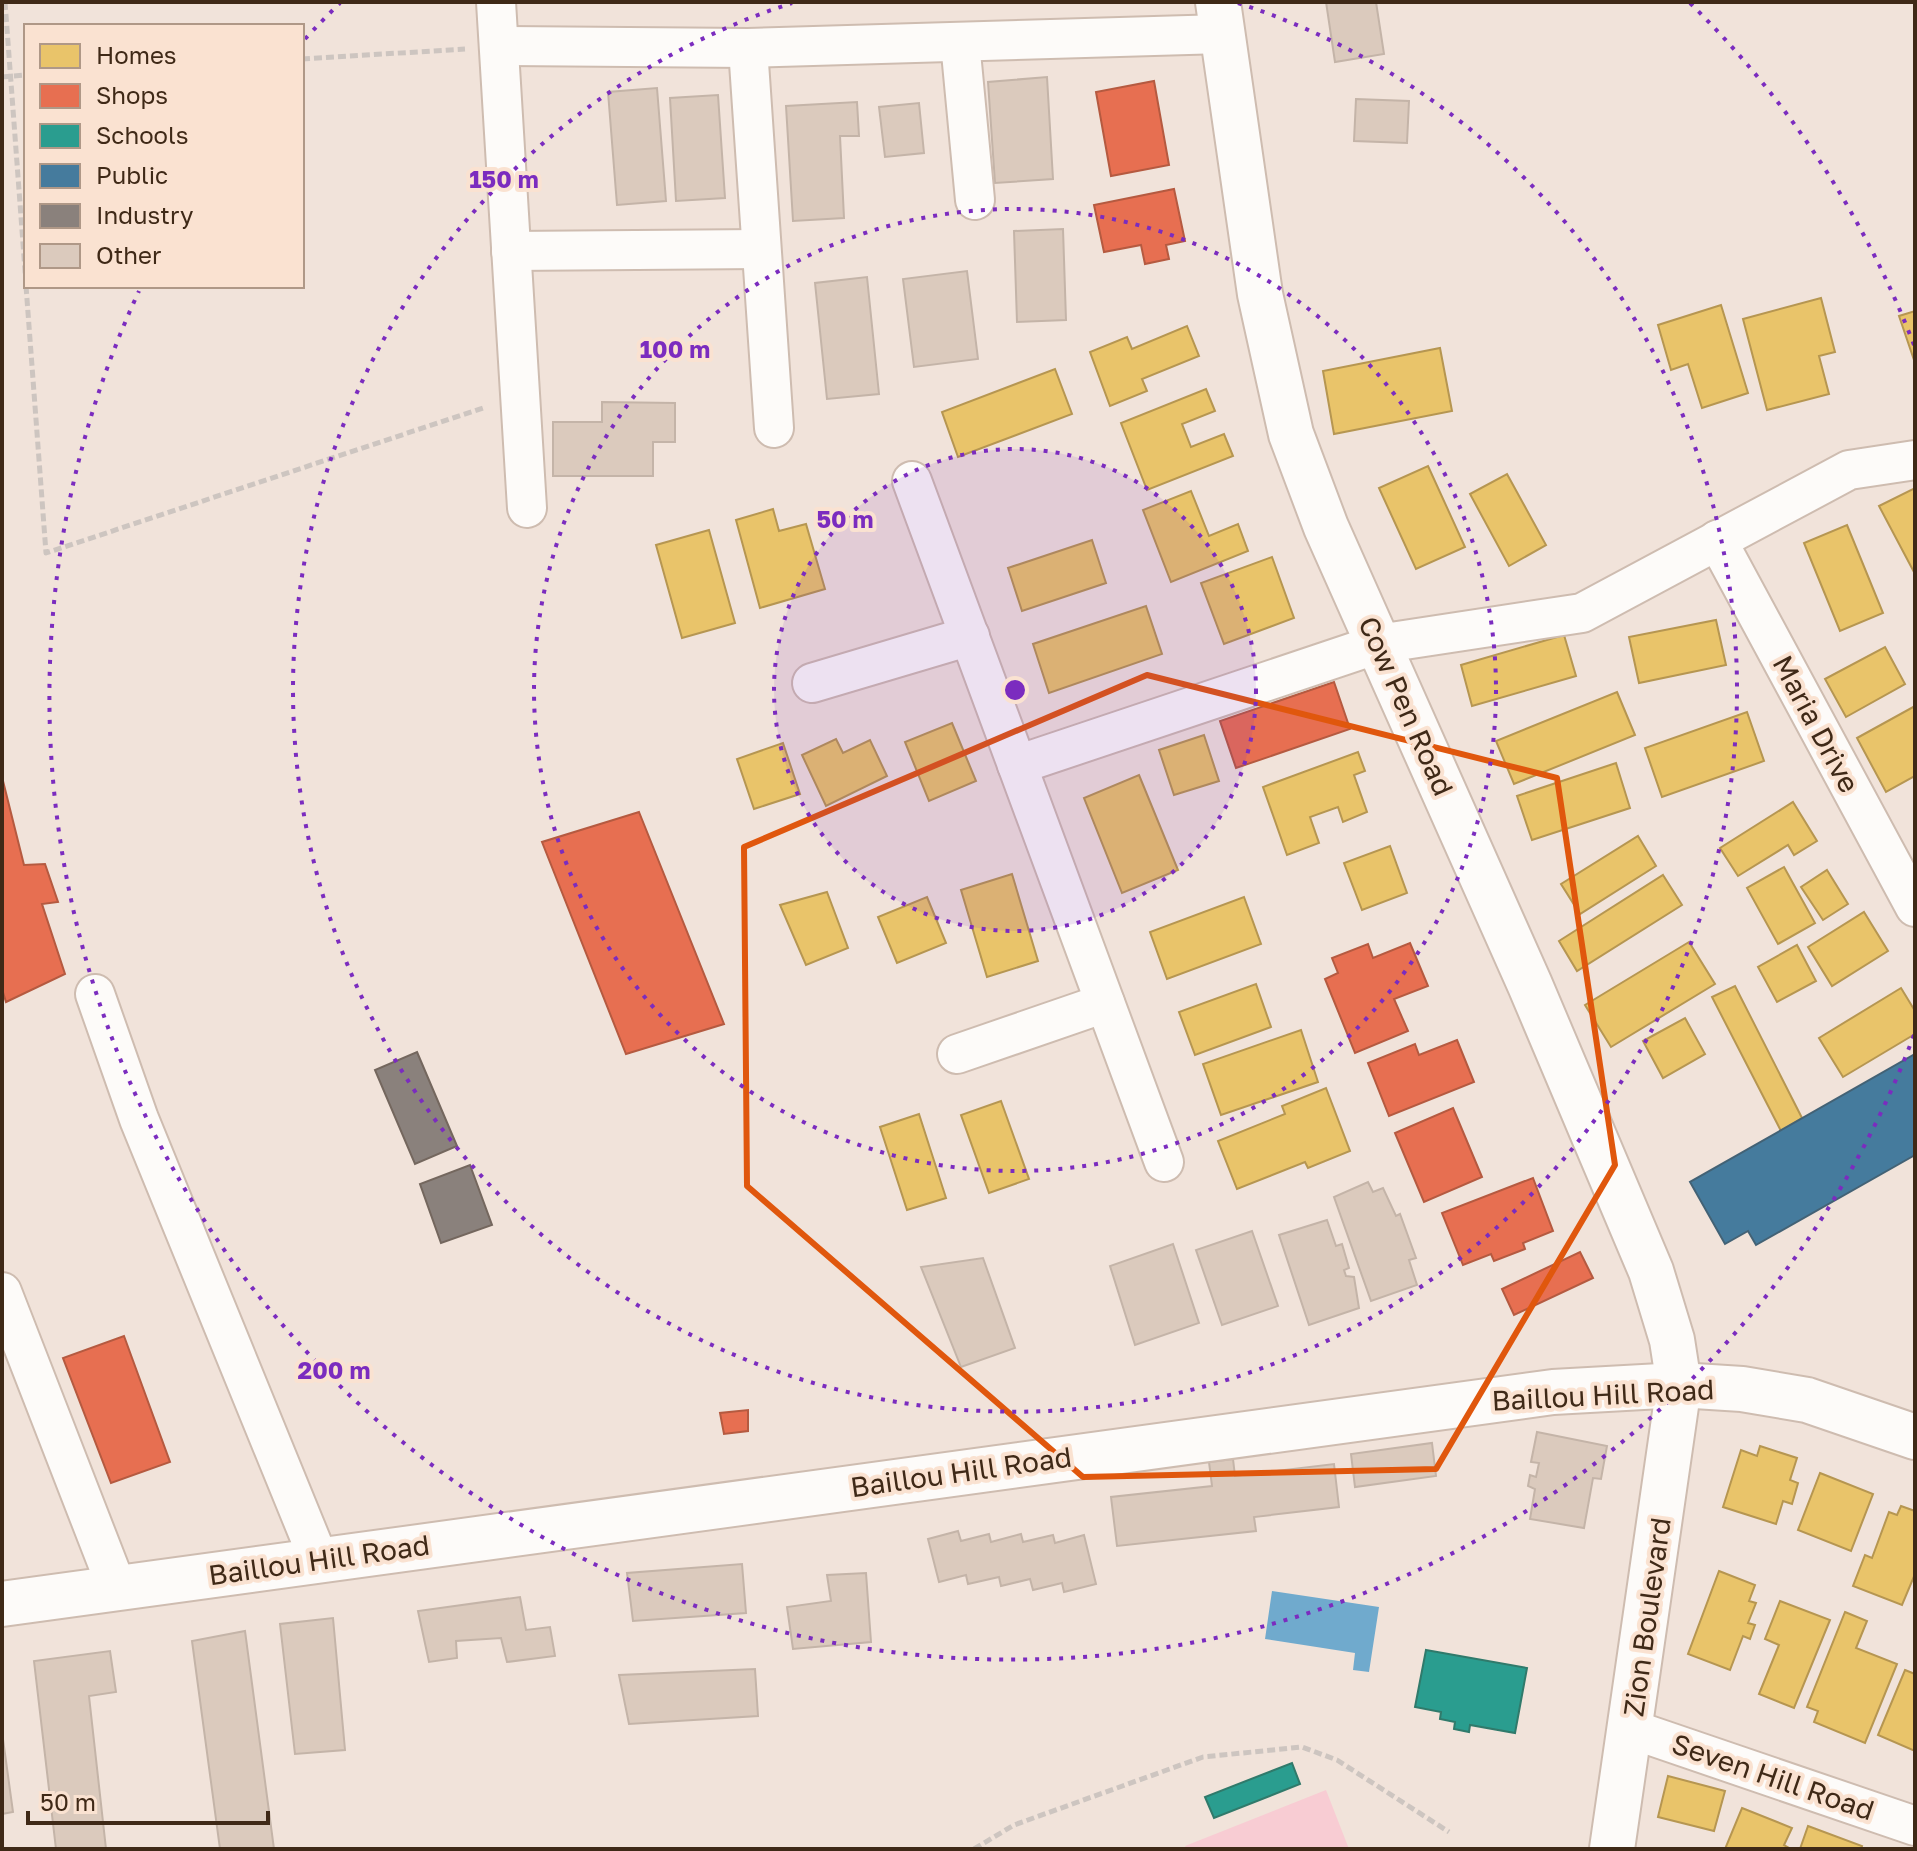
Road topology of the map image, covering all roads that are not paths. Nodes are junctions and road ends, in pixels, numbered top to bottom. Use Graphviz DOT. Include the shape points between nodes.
graph roads {
  1 [pos="496,2"];
  2 [pos="1220,18"];
  3 [pos="960,42"];
  4 [pos="499,46"];
  5 [pos="748,48"];
  6 [pos="975,200"];
  7 [pos="761,249"];
  8 [pos="511,251"];
  9 [pos="774,428"];
  10 [pos="1915,460"];
  11 [pos="912,481"];
  12 [pos="527,508"];
  13 [pos="1717,540"];
  14 [pos="970,636"];
  15 [pos="1378,644"];
  16 [pos="812,683"];
  17 [pos="1017,765"];
  18 [pos="1915,907"];
  19 [pos="95,994"];
  20 [pos="1105,1003"];
  21 [pos="957,1054"];
  22 [pos="1164,1162"];
  23 [pos="2,1292"];
  24 [pos="1679,1385"];
  25 [pos="1915,1437"];
  26 [pos="319,1560"];
  27 [pos="117,1588"];
  28 [pos="2,1604"];
  29 [pos="1631,1729"];
  30 [pos="1915,1826"];
  31 [pos="1612,1849"];
  1 -- 4 [label="street"];
  2 -- 3 [label="street"];
  2 -- 15 [label="main road, Cow Pen Road" via="1260,294 1291,434"];
  3 -- 5 [label="street"];
  3 -- 6 [label="street"];
  4 -- 5 [label="street"];
  4 -- 8 [label="street"];
  5 -- 7 [label="street"];
  7 -- 8 [label="street"];
  7 -- 9 [label="street"];
  8 -- 12 [label="street"];
  10 -- 13 [label="street" via="1849,470"];
  11 -- 14 [label="street"];
  13 -- 15 [label="street" via="1582,613"];
  13 -- 18 [label="street, Maria Drive"];
  14 -- 16 [label="street"];
  14 -- 17 [label="street"];
  15 -- 17 [label="street"];
  15 -- 24 [label="main road, Cow Pen Road" via="1651,1271"];
  17 -- 20 [label="street"];
  19 -- 26 [label="street" via="139,1119"];
  20 -- 21 [label="street"];
  20 -- 22 [label="street"];
  23 -- 27 [label="street"];
  24 -- 25 [label="main road, Baillou Hill Road" via="1807,1400"];
  24 -- 26 [label="main road, Baillou Hill Road" via="1553,1392"];
  24 -- 29 [label="main road, Zion Boulevard"];
  26 -- 27 [label="main road, Baillou Hill Road"];
  27 -- 28 [label="main road, Baillou Hill Road"];
  29 -- 30 [label="street, Seven Hill Road"];
  29 -- 31 [label="main road, Zion Boulevard"];
}
